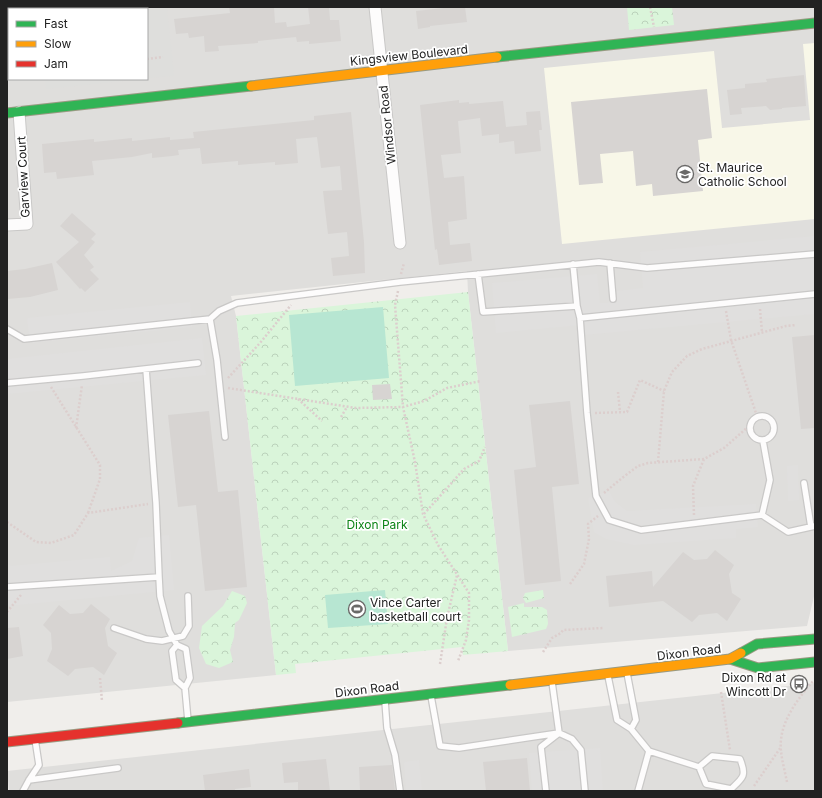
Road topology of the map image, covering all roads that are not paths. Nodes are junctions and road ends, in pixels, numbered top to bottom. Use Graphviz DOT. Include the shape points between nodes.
graph roads {
  1 [pos="375,7"];
  2 [pos="815,23"];
  3 [pos="381,70"];
  4 [pos="19,112"];
  5 [pos="7,113"];
  6 [pos="7,225"];
  7 [pos="400,243"];
  8 [pos="815,254"];
  9 [pos="610,263"];
  10 [pos="574,264"];
  11 [pos="478,274"];
  12 [pos="815,294"];
  13 [pos="613,299"];
  14 [pos="577,306"];
  15 [pos="580,318"];
  16 [pos="210,319"];
  17 [pos="7,329"];
  18 [pos="198,362"];
  19 [pos="146,369"];
  20 [pos="7,383"];
  21 [pos="225,438"];
  22 [pos="763,441"];
  23 [pos="804,483"];
  24 [pos="762,515"];
  25 [pos="813,526"];
  26 [pos="159,577"];
  27 [pos="7,587"];
  28 [pos="188,596"];
  29 [pos="114,628"];
  30 [pos="174,638"];
  31 [pos="815,639"];
  32 [pos="177,645"];
  33 [pos="730,659"];
  34 [pos="815,662"];
  35 [pos="627,672"];
  36 [pos="608,674"];
  37 [pos="552,680"];
  38 [pos="185,688"];
  39 [pos="431,694"];
  40 [pos="385,699"];
  41 [pos="188,721"];
  42 [pos="631,729"];
  43 [pos="559,733"];
  44 [pos="35,739"];
  45 [pos="7,742"];
  46 [pos="649,751"];
  47 [pos="699,767"];
  48 [pos="118,768"];
  49 [pos="28,780"];
  50 [pos="24,791"];
  51 [pos="400,791"];
  52 [pos="546,791"];
  53 [pos="585,791"];
  54 [pos="638,791"];
  1 -- 3 [label="street, Windsor Road"];
  2 -- 3 [label="main road, Kingsview Boulevard"];
  3 -- 4 [label="main road, Kingsview Boulevard"];
  3 -- 7 [label="street, Windsor Road"];
  4 -- 5 [label="main road, Kingsview Boulevard"];
  4 -- 6 [label="street, Garview Court" via="27,224"];
  8 -- 9 [label="lane" via="647,268"];
  9 -- 10 [label="lane"];
  9 -- 13 [label="lane"];
  10 -- 11 [label="lane"];
  10 -- 14 [label="lane"];
  11 -- 14 [label="lane" via="483,312"];
  11 -- 16 [label="lane" via="237,303 219,311"];
  12 -- 15 [label="lane"];
  14 -- 15 [label="lane"];
  15 -- 24 [label="lane" via="596,496 609,520 642,530"];
  16 -- 17 [label="lane" via="24,339"];
  16 -- 21 [label="lane"];
  18 -- 19 [label="lane"];
  19 -- 20 [label="lane"];
  19 -- 26 [label="lane"];
  22 -- 22 [label="lane" via="773,436 775,425 768,416 757,416 749,426 753,436"];
  22 -- 24 [label="lane" via="770,480"];
  23 -- 25 [label="lane"];
  24 -- 25 [label="lane" via="788,532"];
  26 -- 27 [label="lane"];
  26 -- 30 [label="lane" via="160,596 169,631"];
  28 -- 30 [label="lane" via="189,626 184,636"];
  29 -- 30 [label="lane" via="146,639 162,641"];
  30 -- 32 [label="lane"];
  31 -- 33 [label="main road, Dixon Road" via="757,644"];
  32 -- 38 [label="lane" via="172,651 174,671 176,680"];
  32 -- 38 [label="lane" via="186,649 190,678"];
  33 -- 34 [label="main road, Dixon Road" via="758,668"];
  33 -- 35 [label="main road, Dixon Road"];
  35 -- 36 [label="main road, Dixon Road"];
  35 -- 42 [label="lane" via="636,720"];
  36 -- 37 [label="main road, Dixon Road"];
  36 -- 42 [label="lane" via="617,720"];
  37 -- 39 [label="main road, Dixon Road"];
  37 -- 43 [label="lane"];
  38 -- 41 [label="lane"];
  39 -- 40 [label="main road, Dixon Road"];
  39 -- 43 [label="lane" via="440,746 459,748"];
  40 -- 41 [label="main road, Dixon Road"];
  40 -- 51 [label="lane" via="387,728 395,755"];
  41 -- 44 [label="main road, Dixon Road"];
  42 -- 46 [label="lane"];
  43 -- 52 [label="lane" via="541,747"];
  43 -- 53 [label="lane" via="572,739 581,750"];
  44 -- 45 [label="main road, Dixon Road"];
  44 -- 49 [label="lane" via="39,765"];
  46 -- 47 [label="lane"];
  46 -- 54 [label="lane"];
  47 -- 47 [label="lane" via="706,784 731,790 743,777 745,770 740,759 731,757 712,756"];
  48 -- 49 [label="lane"];
  49 -- 50 [label="lane"];
}
